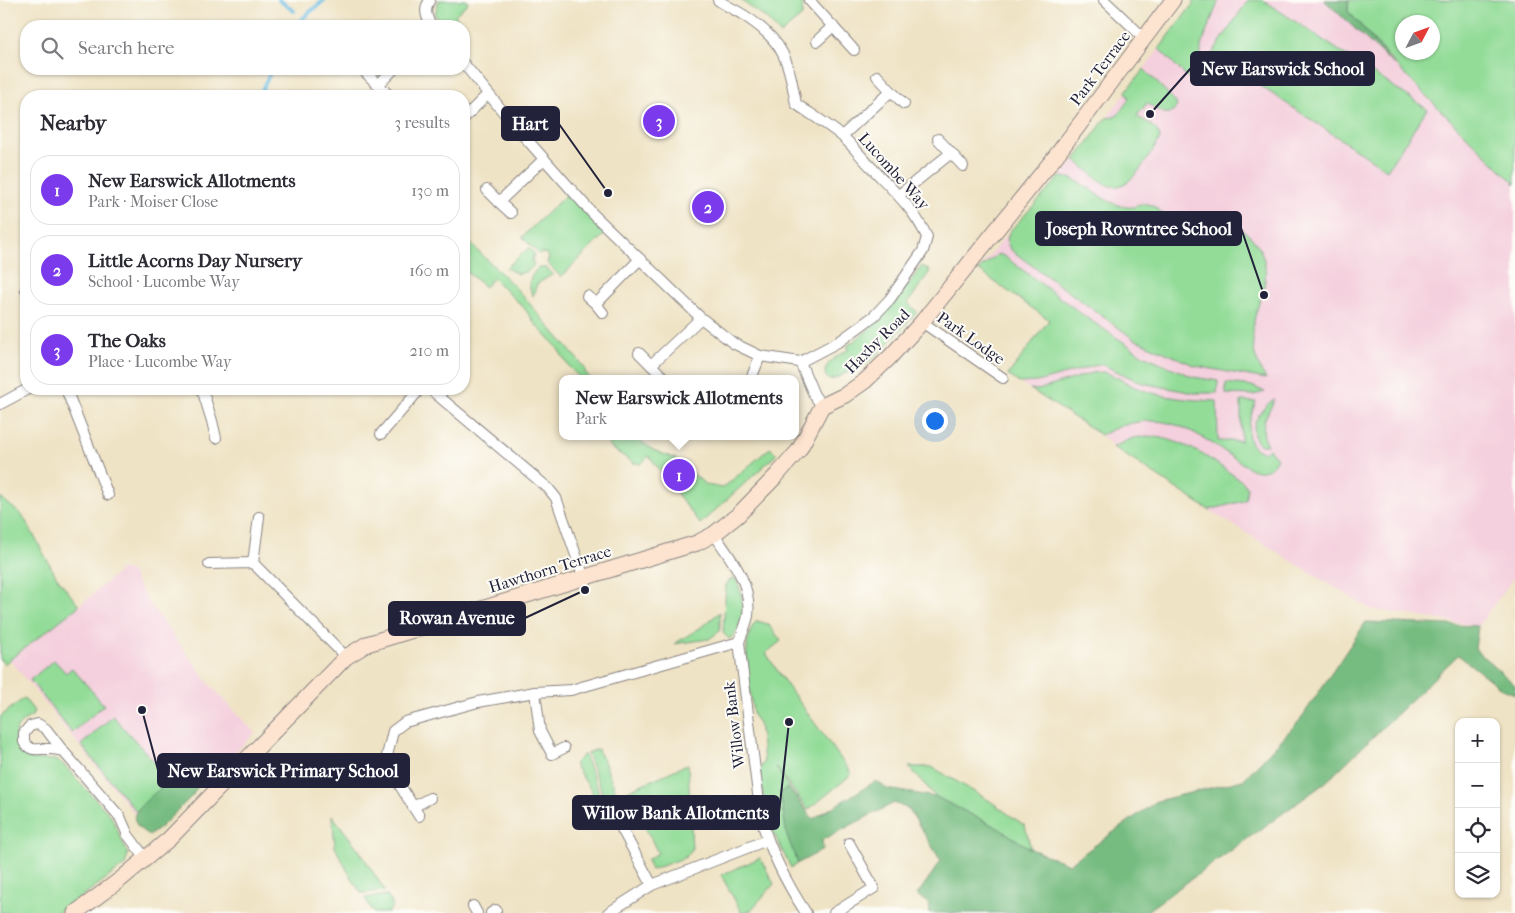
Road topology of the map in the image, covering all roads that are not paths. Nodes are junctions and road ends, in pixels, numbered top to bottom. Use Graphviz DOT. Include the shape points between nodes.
graph roads {
  1 [pos="430,0"];
  2 [pos="809,0"];
  3 [pos="1104,0"];
  4 [pos="1173,0"];
  5 [pos="722,1"];
  6 [pos="428,20"];
  7 [pos="833,26"];
  8 [pos="1144,38"];
  9 [pos="816,41"];
  10 [pos="854,50"];
  11 [pos="470,72"];
  12 [pos="368,75"];
  13 [pos="388,75"];
  14 [pos="877,76"];
  15 [pos="378,85"];
  16 [pos="383,90"];
  17 [pos="891,91"];
  18 [pos="488,94"];
  19 [pos="904,104"];
  20 [pos="470,112"];
  21 [pos="842,136"];
  22 [pos="938,140"];
  23 [pos="951,153"];
  24 [pos="1055,157"];
  25 [pos="544,159"];
  26 [pos="963,166"];
  27 [pos="487,190"];
  28 [pos="900,195"];
  29 [pos="499,202"];
  30 [pos="511,213"];
  31 [pos="640,259"];
  32 [pos="586,296"];
  33 [pos="596,304"];
  34 [pos="603,313"];
  35 [pos="701,318"];
  36 [pos="922,322"];
  37 [pos="639,353"];
  38 [pos="760,356"];
  39 [pos="800,362"];
  40 [pos="651,366"];
  41 [pos="661,375"];
  42 [pos="753,375"];
  43 [pos="1003,378"];
  44 [pos="20,393"];
  45 [pos="68,395"];
  46 [pos="204,395"];
  47 [pos="415,395"];
  48 [pos="437,395"];
  49 [pos="0,404"];
  50 [pos="822,406"];
  51 [pos="381,434"];
  52 [pos="216,438"];
  53 [pos="108,495"];
  54 [pos="259,517"];
  55 [pos="714,534"];
  56 [pos="253,563"];
  57 [pos="210,564"];
  58 [pos="584,578"];
  59 [pos="739,642"];
  60 [pos="346,657"];
  61 [pos="535,692"];
  62 [pos="564,748"];
  63 [pos="63,751"];
  64 [pos="430,798"];
  65 [pos="610,807"];
  66 [pos="767,840"];
  67 [pos="849,843"];
  68 [pos="146,859"];
  69 [pos="652,885"];
  70 [pos="75,913"];
  71 [pos="608,913"];
  72 [pos="806,913"];
  73 [pos="834,913"];
  1 -- 6 [label="street" via="427,4"];
  2 -- 7 [label="street"];
  3 -- 8 [label="street"];
  4 -- 8 [label="street, Park Terrace"];
  5 -- 21 [label="street, Lucombe Way" via="763,29 777,43 789,66 796,104"];
  7 -- 9 [label="street"];
  7 -- 10 [label="street"];
  8 -- 24 [label="street, Park Terrace"];
  11 -- 18 [label="street"];
  12 -- 15 [label="street"];
  13 -- 15 [label="street"];
  14 -- 17 [label="street"];
  15 -- 16 [label="street"];
  17 -- 19 [label="street"];
  17 -- 21 [label="street"];
  18 -- 20 [label="street"];
  18 -- 25 [label="street"];
  21 -- 28 [label="street, Lucombe Way"];
  22 -- 23 [label="street"];
  23 -- 26 [label="street"];
  23 -- 28 [label="street"];
  24 -- 36 [label="street, Haxby Road"];
  25 -- 29 [label="street"];
  25 -- 31 [label="street" via="593,214"];
  27 -- 29 [label="street"];
  28 -- 39 [label="street, Lucombe Way" via="927,237 923,251 904,281 874,316 840,341"];
  29 -- 30 [label="street"];
  31 -- 33 [label="street"];
  31 -- 35 [label="street"];
  32 -- 33 [label="street"];
  33 -- 34 [label="street"];
  35 -- 38 [label="street" via="733,343"];
  35 -- 40 [label="street"];
  36 -- 43 [label="street, Park Lodge"];
  36 -- 50 [label="street, Haxby Road" via="865,381"];
  37 -- 40 [label="street"];
  38 -- 39 [label="street"];
  38 -- 42 [label="street"];
  39 -- 50 [label="street"];
  40 -- 41 [label="street"];
  44 -- 49 [label="street"];
  45 -- 53 [label="street"];
  46 -- 52 [label="street"];
  47 -- 51 [label="street"];
  48 -- 58 [label="street" via="548,488 556,498"];
  50 -- 55 [label="street" via="799,450 738,515"];
  54 -- 56 [label="street"];
  55 -- 58 [label="street, Hawthorn Terrace" via="697,543"];
  55 -- 59 [label="street, Willow Bank" via="748,592 748,616"];
  56 -- 57 [label="street"];
  56 -- 60 [label="street"];
  58 -- 60 [label="street, Hawthorn Terrace" via="367,644"];
  59 -- 61 [label="street" via="572,690"];
  59 -- 66 [label="street, Willow Bank" via="761,818"];
  60 -- 68 [label="street, Hawthorn Terrace"];
  61 -- 62 [label="street" via="540,731 552,754"];
  61 -- 64 [label="street" via="478,702 406,722 392,731 387,756 396,779 416,812"];
  63 -- 68 [label="street" via="120,817 128,835"];
  65 -- 69 [label="street"];
  66 -- 69 [label="street"];
  66 -- 72 [label="street, Willow Bank"];
  67 -- 73 [label="street" via="874,888"];
  68 -- 70 [label="street, Hawthorn Terrace"];
  69 -- 71 [label="street"];
}
